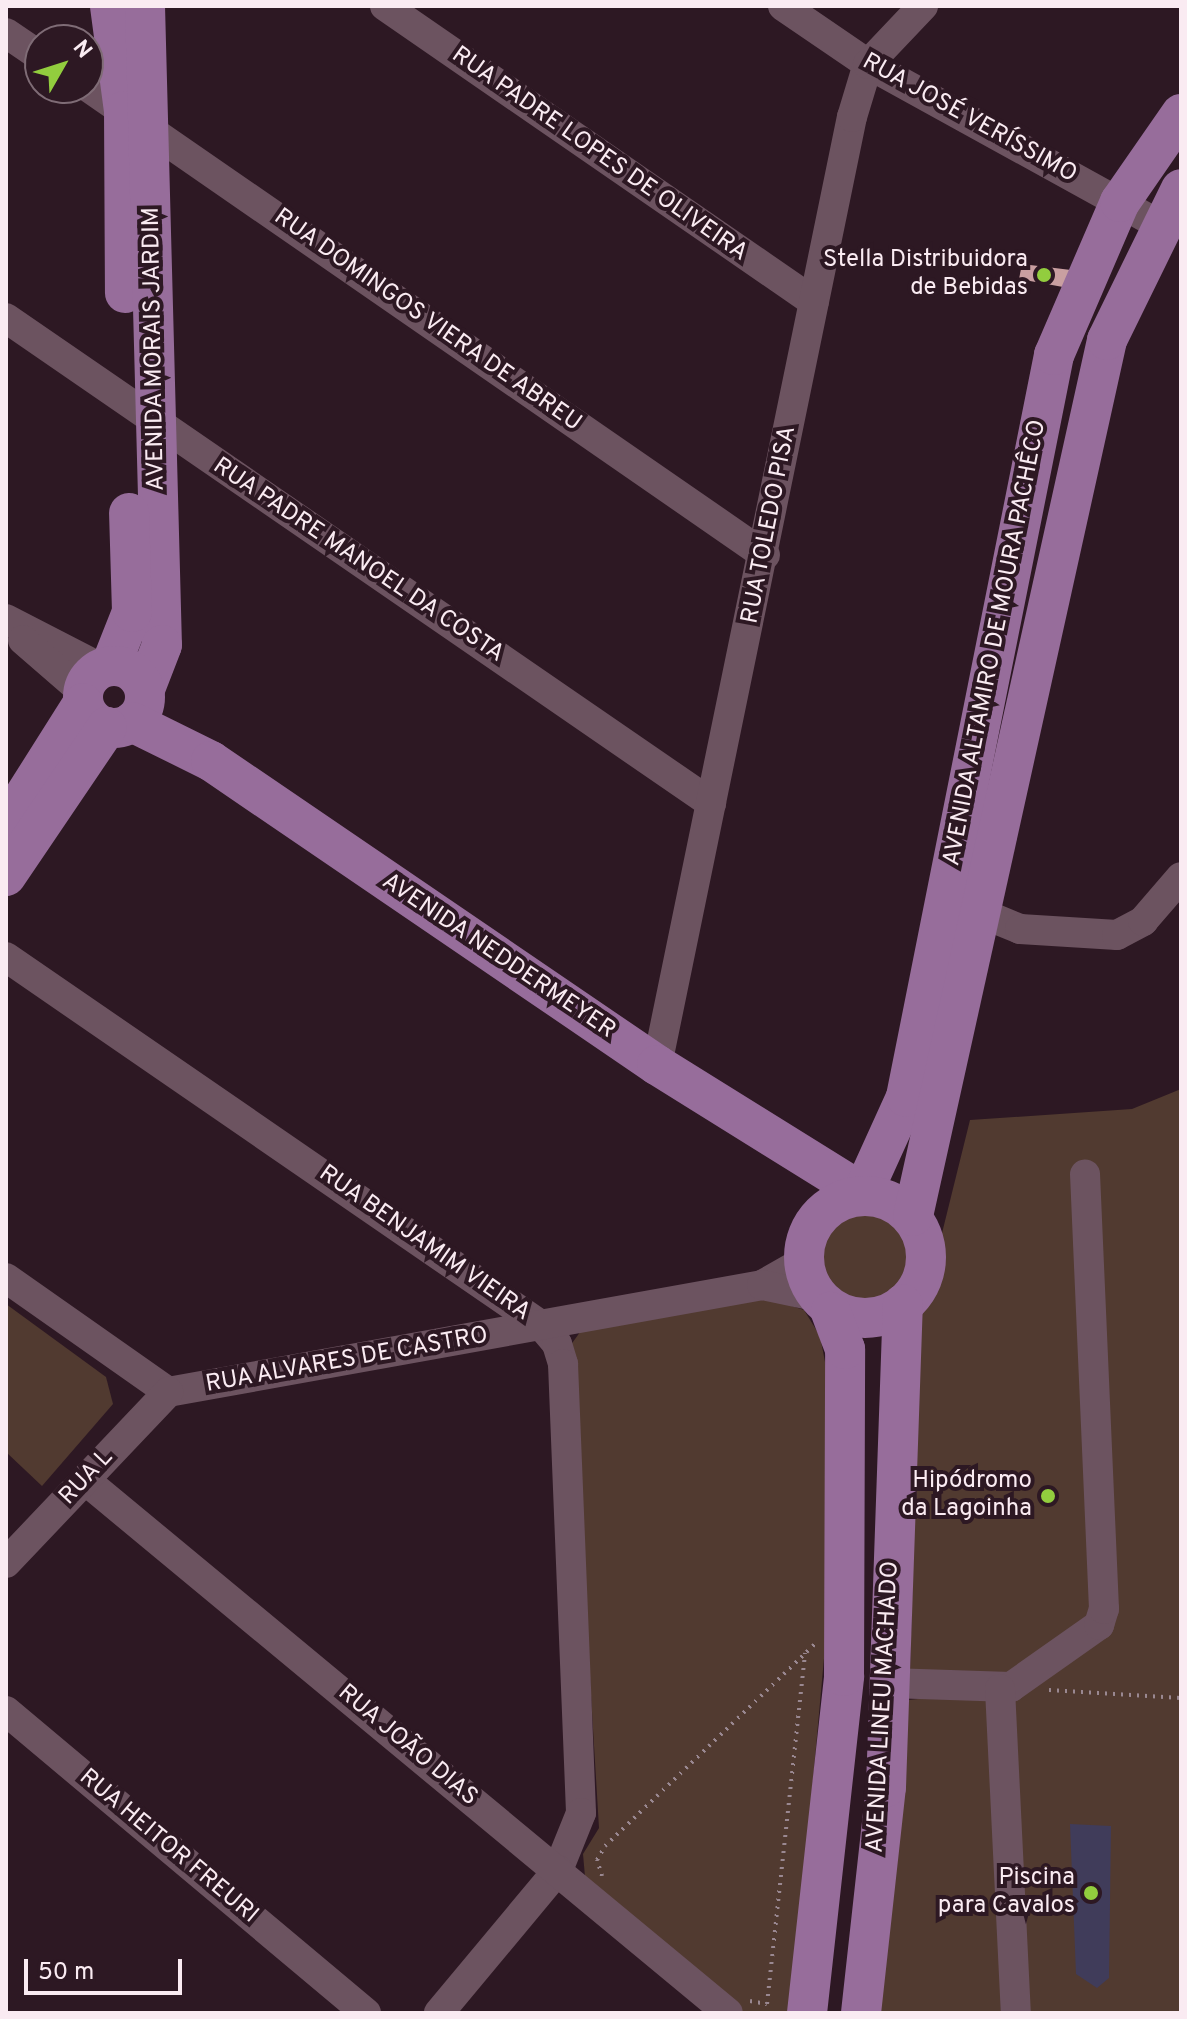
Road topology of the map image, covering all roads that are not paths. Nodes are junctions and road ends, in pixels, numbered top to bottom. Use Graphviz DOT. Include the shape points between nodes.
graph roads {
  1 [pos="110,6"];
  2 [pos="145,6"];
  3 [pos="385,6"];
  4 [pos="783,6"];
  5 [pos="923,6"];
  6 [pos="6,33"];
  7 [pos="24,45"];
  8 [pos="868,64"];
  9 [pos="104,98"];
  10 [pos="1181,114"];
  11 [pos="138,121"];
  12 [pos="1181,189"];
  13 [pos="1120,202"];
  14 [pos="1160,225"];
  15 [pos="814,302"];
  16 [pos="6,318"];
  17 [pos="140,410"];
  18 [pos="765,555"];
  19 [pos="6,619"];
  20 [pos="6,626"];
  21 [pos="113,696"];
  22 [pos="711,803"];
  23 [pos="6,825"];
  24 [pos="6,876"];
  25 [pos="1181,877"];
  26 [pos="981,913"];
  27 [pos="6,957"];
  28 [pos="657,1065"];
  29 [pos="788,1150"];
  30 [pos="1085,1174"];
  31 [pos="862,1192"];
  32 [pos="821,1216"];
  33 [pos="913,1216"];
  34 [pos="6,1278"];
  35 [pos="818,1289"];
  36 [pos="903,1304"];
  37 [pos="542,1326"];
  38 [pos="168,1392"];
  39 [pos="85,1480"];
  40 [pos="6,1563"];
  41 [pos="844,1676"];
  42 [pos="889,1683"];
  43 [pos="1005,1688"];
  44 [pos="6,1711"];
  45 [pos="558,1870"];
  46 [pos="735,2006"];
  47 [pos="366,2013"];
  48 [pos="439,2013"];
  49 [pos="807,2013"];
  50 [pos="861,2013"];
  51 [pos="1016,2013"];
  1 -- 11 [label="main road, AVENIDA MORAIS JARDIM"];
  2 -- 11 [label="main road, AVENIDA MORAIS JARDIM"];
  3 -- 15 [label="street, RUA PADRE LOPES DE OLIVEIRA"];
  4 -- 8 [label="street, RUA JOSÉ VERÍSSIMO"];
  5 -- 8 [label="street"];
  6 -- 7 [label="street"];
  8 -- 13 [label="street, RUA JOSÉ VERÍSSIMO"];
  8 -- 15 [label="street, RUA TOLEDO PISA"];
  9 -- 11 [label="street, RUA DOMINGOS VIERA DE ABREU"];
  10 -- 13 [label="main road, AVENIDA ALTAMIRO DE MOURA PACHÊCO"];
  11 -- 17 [label="main road, AVENIDA MORAIS JARDIM"];
  11 -- 18 [label="street, RUA DOMINGOS VIERA DE ABREU"];
  12 -- 14 [label="main road, AVENIDA ALTAMIRO DE MOURA PACHÊCO"];
  13 -- 14 [label="street, RUA JOSÉ VERÍSSIMO"];
  13 -- 31 [label="main road, AVENIDA ALTAMIRO DE MOURA PACHÊCO" via="1054,355 906,1097"];
  14 -- 26 [label="main road, AVENIDA ALTAMIRO DE MOURA PACHÊCO" via="1107,340"];
  15 -- 18 [label="street, RUA TOLEDO PISA"];
  16 -- 17 [label="street, RUA PADRE MANOEL DA COSTA"];
  17 -- 21 [label="main road, AVENIDA MORAIS JARDIM" via="162,645"];
  17 -- 22 [label="street, RUA PADRE MANOEL DA COSTA"];
  18 -- 22 [label="street, RUA TOLEDO PISA"];
  19 -- 21 [label="street, AVENIDA NEDDERMEYER"];
  20 -- 21 [label="street, AVENIDA NEDDERMEYER"];
  21 -- 23 [label="main road"];
  21 -- 24 [label="main road"];
  21 -- 28 [label="main road, AVENIDA NEDDERMEYER"];
  22 -- 28 [label="street, RUA TOLEDO PISA"];
  25 -- 26 [label="street" via="1143,921 1117,935 1020,929"];
  26 -- 33 [label="main road, AVENIDA ALTAMIRO DE MOURA PACHÊCO"];
  27 -- 37 [label="street, RUA BENJAMIM VIEIRA"];
  28 -- 29 [label="main road, AVENIDA NEDDERMEYER"];
  29 -- 31 [label="main road, AVENIDA NEDDERMEYER"];
  29 -- 32 [label="main road"];
  30 -- 43 [label="street" via="1104,1609 1087,1637"];
  31 -- 32 [label="main road"];
  31 -- 33 [label="main road" via="882,1194"];
  32 -- 35 [label="main road"];
  33 -- 36 [label="main road" via="922,1260"];
  34 -- 38 [label="street"];
  35 -- 36 [label="main road" via="876,1320"];
  35 -- 37 [label="street, RUA ALVARES DE CASTRO" via="762,1285"];
  35 -- 41 [label="main road, AVENIDA LINEU MACHADO" via="845,1349"];
  36 -- 42 [label="main road, AVENIDA LINEU MACHADO"];
  37 -- 38 [label="street, RUA ALVARES DE CASTRO"];
  37 -- 45 [label="street, RUA BENJAMIM VIEIRA" via="563,1364 581,1813"];
  38 -- 39 [label="street, RUA L"];
  39 -- 40 [label="street, RUA L"];
  39 -- 45 [label="street, RUA JOÃO DIAS"];
  41 -- 42 [label="main road"];
  41 -- 49 [label="main road, AVENIDA LINEU MACHADO"];
  42 -- 43 [label="street"];
  42 -- 50 [label="main road, AVENIDA LINEU MACHADO"];
  43 -- 51 [label="street"];
  44 -- 47 [label="street, RUA HEITOR FREURI"];
  45 -- 46 [label="street, RUA JOÃO DIAS"];
  45 -- 48 [label="street, RUA BENJAMIM VIEIRA"];
}
